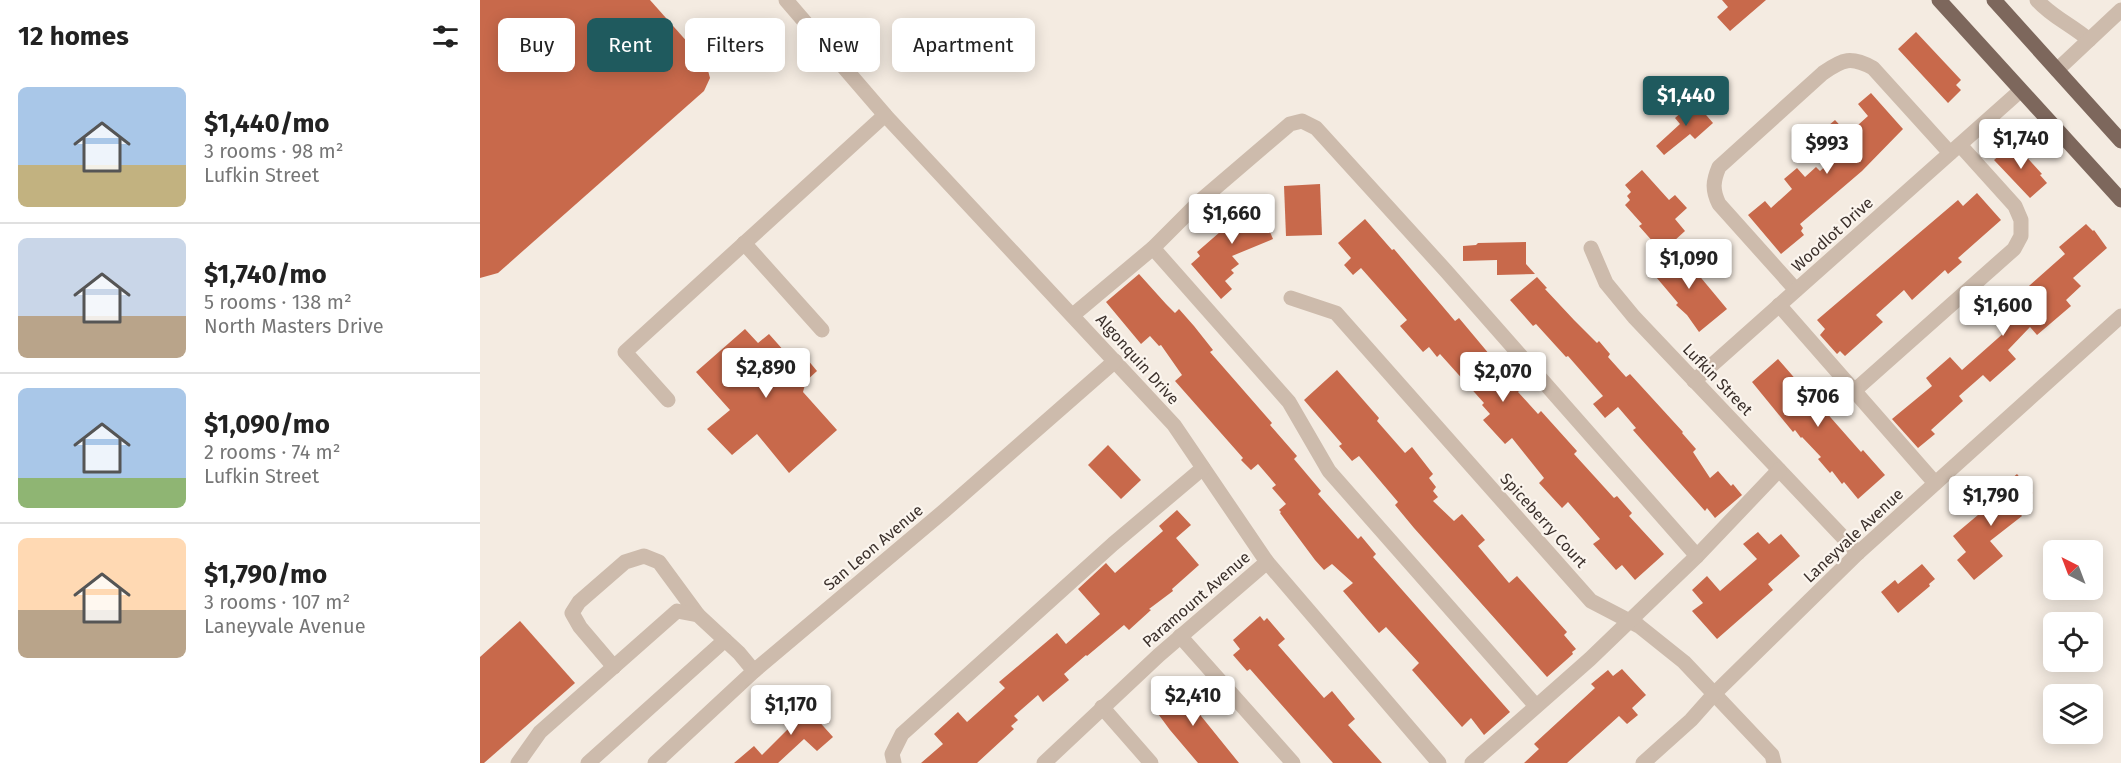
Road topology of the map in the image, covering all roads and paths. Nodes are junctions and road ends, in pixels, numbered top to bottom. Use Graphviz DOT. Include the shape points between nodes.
graph roads {
  1 [pos="786,0"];
  2 [pos="1939,0"];
  3 [pos="1994,0"];
  4 [pos="2037,0"];
  5 [pos="2121,10"];
  6 [pos="2089,40"];
  7 [pos="2057,70"];
  8 [pos="2020,91"];
  9 [pos="885,115"];
  10 [pos="2121,141"];
  11 [pos="1955,149"];
  12 [pos="2121,200"];
  13 [pos="744,243"];
  14 [pos="1153,248"];
  15 [pos="1591,248"];
  16 [pos="1796,291"];
  17 [pos="1291,298"];
  18 [pos="1779,305"];
  19 [pos="1073,315"];
  20 [pos="2121,316"];
  21 [pos="822,330"];
  22 [pos="1115,361"];
  23 [pos="1694,381"];
  24 [pos="1854,391"];
  25 [pos="668,400"];
  26 [pos="1203,468"];
  27 [pos="1779,470"];
  28 [pos="1935,483"];
  29 [pos="1858,553"];
  30 [pos="1697,556"];
  31 [pos="1267,562"];
  32 [pos="698,615"];
  33 [pos="1629,621"];
  34 [pos="1180,636"];
  35 [pos="725,640"];
  36 [pos="614,667"];
  37 [pos="754,671"];
  38 [pos="1715,693"];
  39 [pos="1536,706"];
  40 [pos="1102,707"];
  41 [pos="518,763"];
  42 [pos="588,763"];
  43 [pos="655,763"];
  44 [pos="894,763"];
  45 [pos="1044,763"];
  46 [pos="1151,763"];
  47 [pos="1293,763"];
  48 [pos="1439,763"];
  49 [pos="1472,763"];
  50 [pos="1643,763"];
  51 [pos="1774,763"];
  1 -- 9 [label="street, Algonquin Drive"];
  2 -- 8 [label="main road"];
  3 -- 7 [label="main road"];
  4 -- 6 [label="street"];
  5 -- 6 [label="street"];
  6 -- 7 [label="street"];
  7 -- 10 [label="main road"];
  8 -- 11 [label="street, Woodlot Drive"];
  8 -- 12 [label="main road"];
  9 -- 13 [label="street"];
  9 -- 19 [label="street, Algonquin Drive"];
  11 -- 16 [label="street, Woodlot Drive"];
  11 -- 16 [label="street" via="1873,68 1858,60 1847,60 1837,64 1719,166 1713,192 1719,204"];
  11 -- 24 [label="street" via="2015,206 2021,220 2021,236 2014,249"];
  13 -- 21 [label="street"];
  13 -- 25 [label="street" via="625,352"];
  14 -- 19 [label="street"];
  14 -- 30 [label="street" via="1200,201 1290,124 1302,121 1316,128"];
  14 -- 39 [label="street" via="1289,402 1329,471"];
  15 -- 23 [label="street, Lufkin Street" via="1606,283"];
  16 -- 18 [label="street, Woodlot Drive"];
  17 -- 33 [label="street, Spiceberry Court" via="1336,313 1591,601"];
  18 -- 23 [label="street, Woodlot Drive"];
  18 -- 24 [label="street"];
  19 -- 22 [label="street, Algonquin Drive"];
  20 -- 28 [label="street, Laneyvale Avenue"];
  22 -- 26 [label="street, Algonquin Drive" via="1174,425"];
  22 -- 37 [label="street, San Leon Avenue"];
  23 -- 27 [label="street, Lufkin Street"];
  24 -- 28 [label="street"];
  26 -- 31 [label="street, Algonquin Drive"];
  26 -- 44 [label="street" via="902,734 892,754"];
  27 -- 29 [label="street, Lufkin Street"];
  27 -- 30 [label="street"];
  28 -- 29 [label="street, Laneyvale Avenue"];
  29 -- 38 [label="street, Laneyvale Avenue"];
  30 -- 33 [label="street"];
  31 -- 34 [label="street, Paramount Avenue"];
  31 -- 48 [label="street, Algonquin Drive"];
  32 -- 35 [label="street"];
  32 -- 36 [label="street" via="677,610"];
  32 -- 36 [label="street" via="659,562 644,556 625,562 579,602 572,613"];
  33 -- 38 [label="street, Spiceberry Court" via="1684,662"];
  33 -- 39 [label="street"];
  34 -- 40 [label="street, Paramount Avenue"];
  34 -- 47 [label="street"];
  35 -- 37 [label="street"];
  35 -- 42 [label="street"];
  36 -- 41 [label="street" via="540,732"];
  37 -- 43 [label="street, San Leon Avenue"];
  38 -- 50 [label="street, Laneyvale Avenue"];
  38 -- 51 [label="street, Spiceberry Court"];
  39 -- 49 [label="street"];
  40 -- 45 [label="street, Paramount Avenue"];
  40 -- 46 [label="street"];
}
